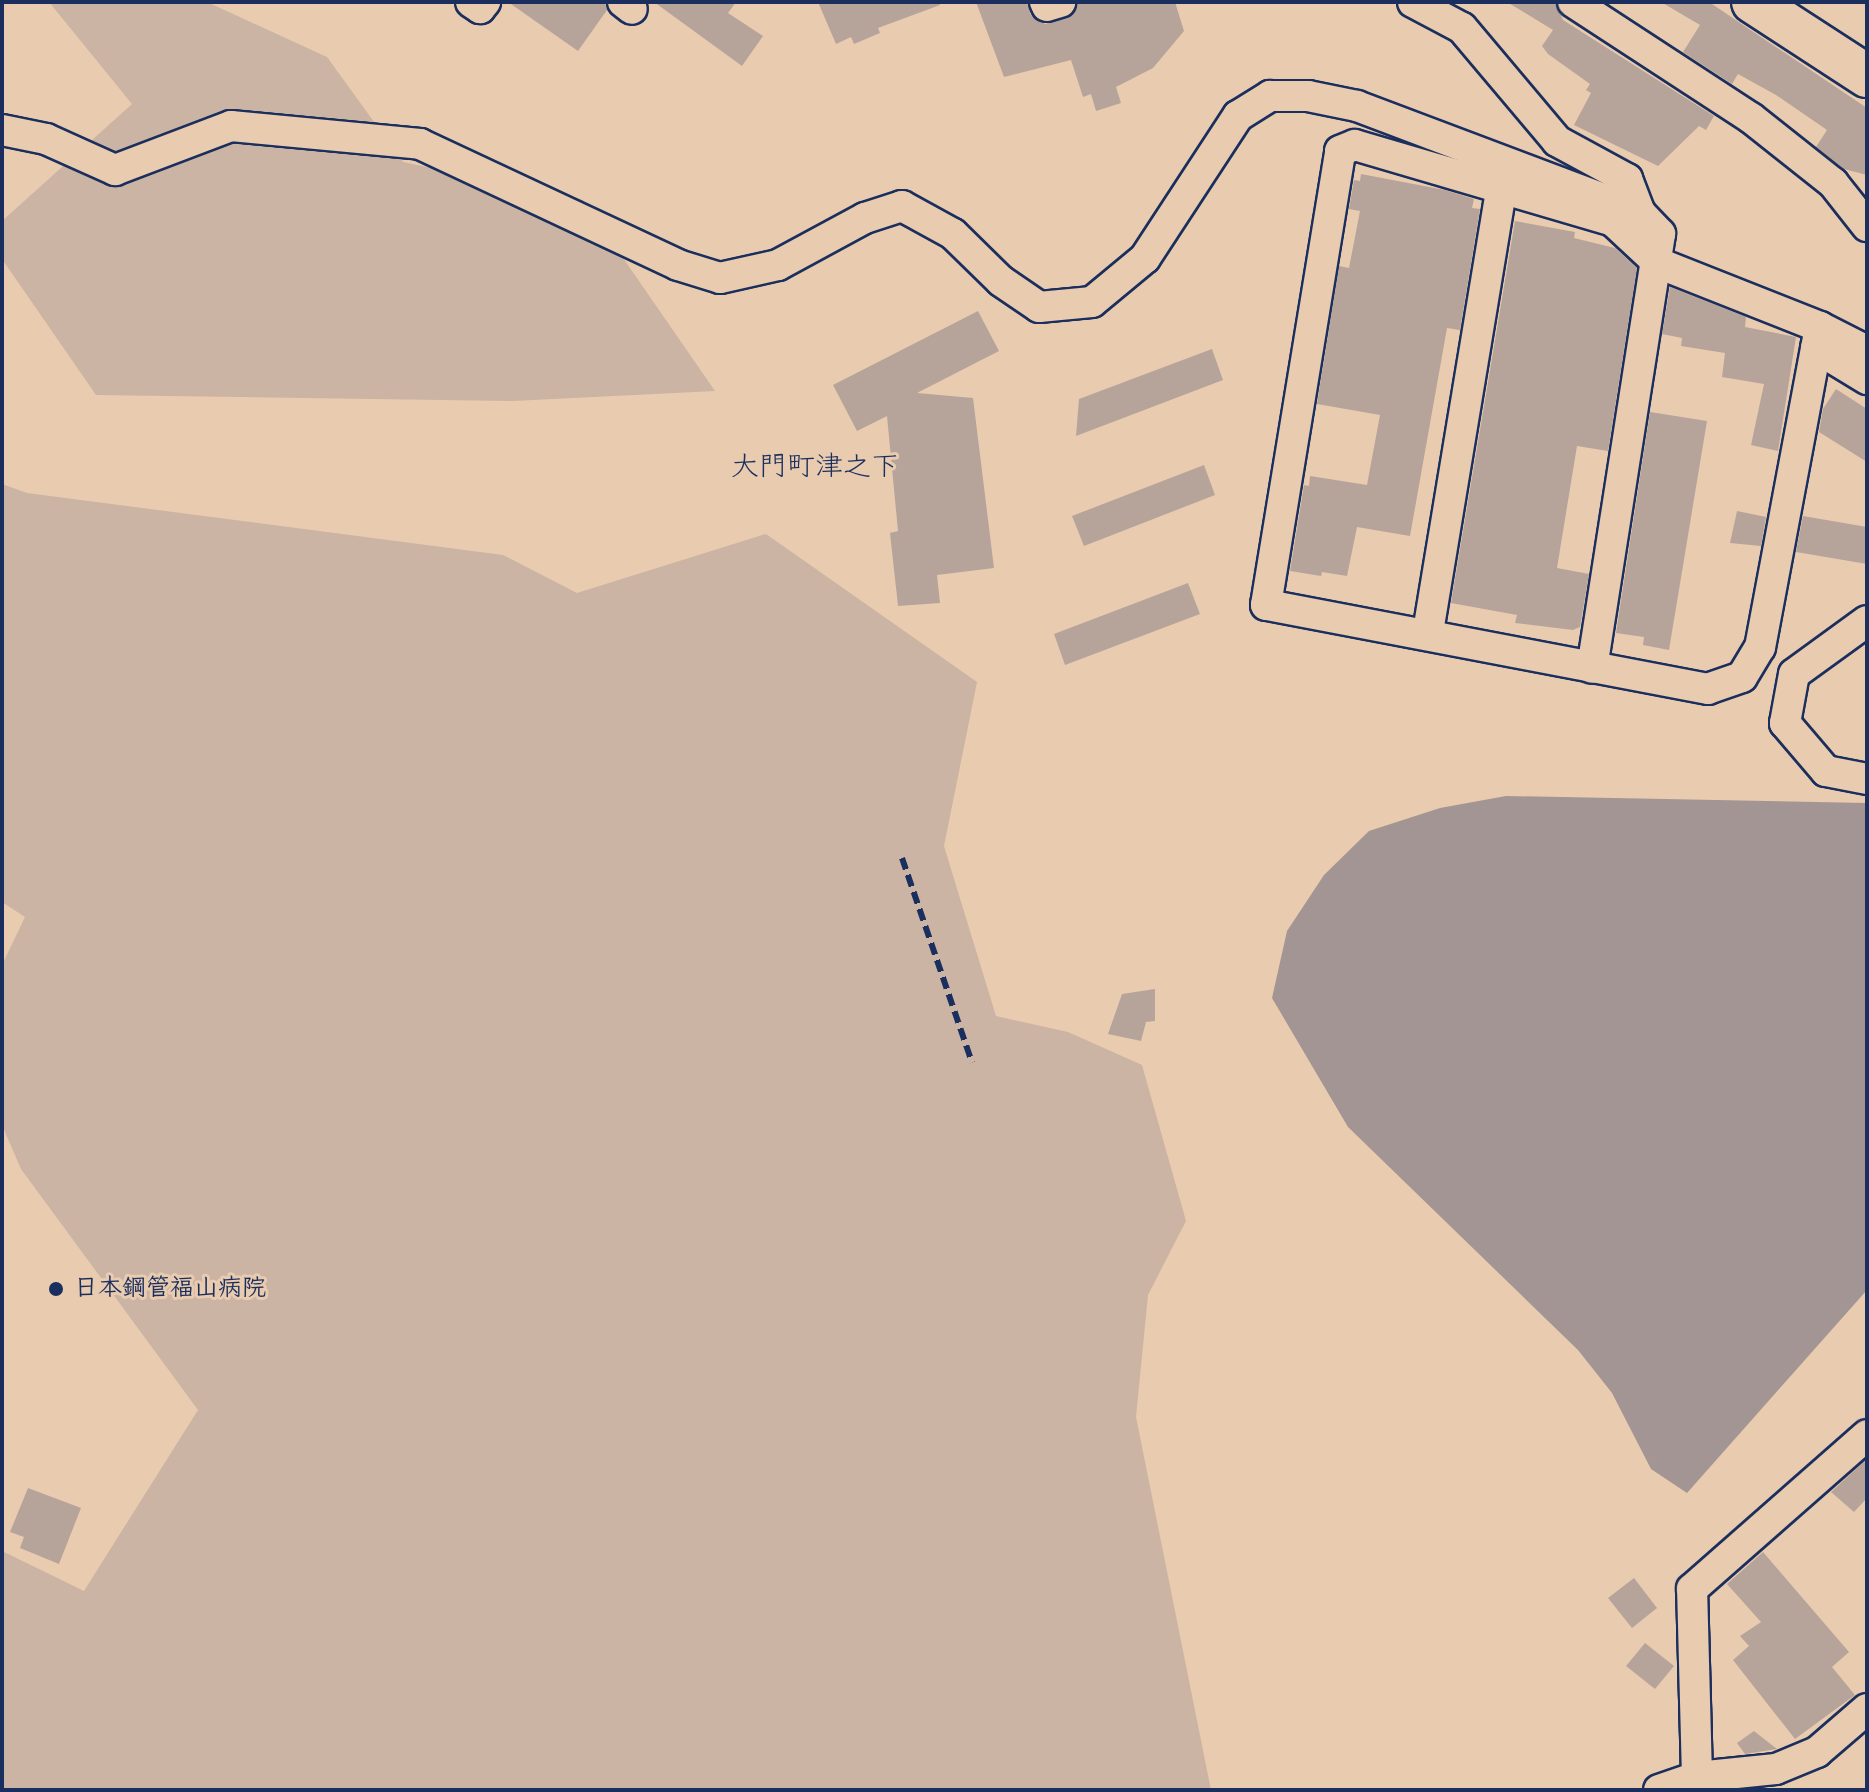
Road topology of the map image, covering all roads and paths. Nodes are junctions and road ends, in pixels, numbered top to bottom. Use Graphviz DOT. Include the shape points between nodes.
graph roads {
  1 [pos="471,2"];
  2 [pos="485,2"];
  3 [pos="1045,2"];
  4 [pos="1060,2"];
  5 [pos="1413,2"];
  6 [pos="1573,2"];
  7 [pos="1753,2"];
  8 [pos="1867,76"];
  9 [pos="2,130"];
  10 [pos="1502,187"];
  11 [pos="1640,213"];
  12 [pos="1867,226"];
  13 [pos="1658,263"];
  14 [pos="1818,338"];
  15 [pos="1867,351"];
  16 [pos="1867,379"];
  17 [pos="1867,621"];
  18 [pos="1428,632"];
  19 [pos="1592,668"];
  20 [pos="1867,779"];
  21 [pos="1867,1435"];
  22 [pos="1865,1715"];
  23 [pos="1697,1777"];
  24 [pos="1659,1790"];
  1 -- 2 [label="street" via="480,8"];
  3 -- 4 [label="street"];
  5 -- 11 [label="street" via="1462,28 1557,141 1627,179"];
  6 -- 12 [label="street" via="1751,118 1833,183"];
  7 -- 8 [label="street"];
  9 -- 11 [label="street" via="46,139 115,170 231,126 420,144 678,265 720,278 778,265 865,218 902,206 953,234 1001,281 1039,307 1092,302 1145,258 1238,116 1270,96 1308,96 1357,106"];
  10 -- 13 [label="street" via="1613,221"];
  10 -- 18 [label="street"];
  10 -- 18 [label="street" via="1355,145 1340,151 1266,605"];
  11 -- 13 [label="street" via="1660,234"];
  13 -- 14 [label="street"];
  13 -- 19 [label="street"];
  14 -- 15 [label="street"];
  14 -- 16 [label="street"];
  14 -- 19 [label="street" via="1760,647 1742,677 1708,689"];
  17 -- 20 [label="street" via="1794,674 1785,723 1826,771"];
  18 -- 19 [label="street"];
  21 -- 23 [label="street" via="1692,1589"];
  22 -- 23 [label="street" via="1817,1752 1776,1769"];
  23 -- 24 [label="street"];
}
